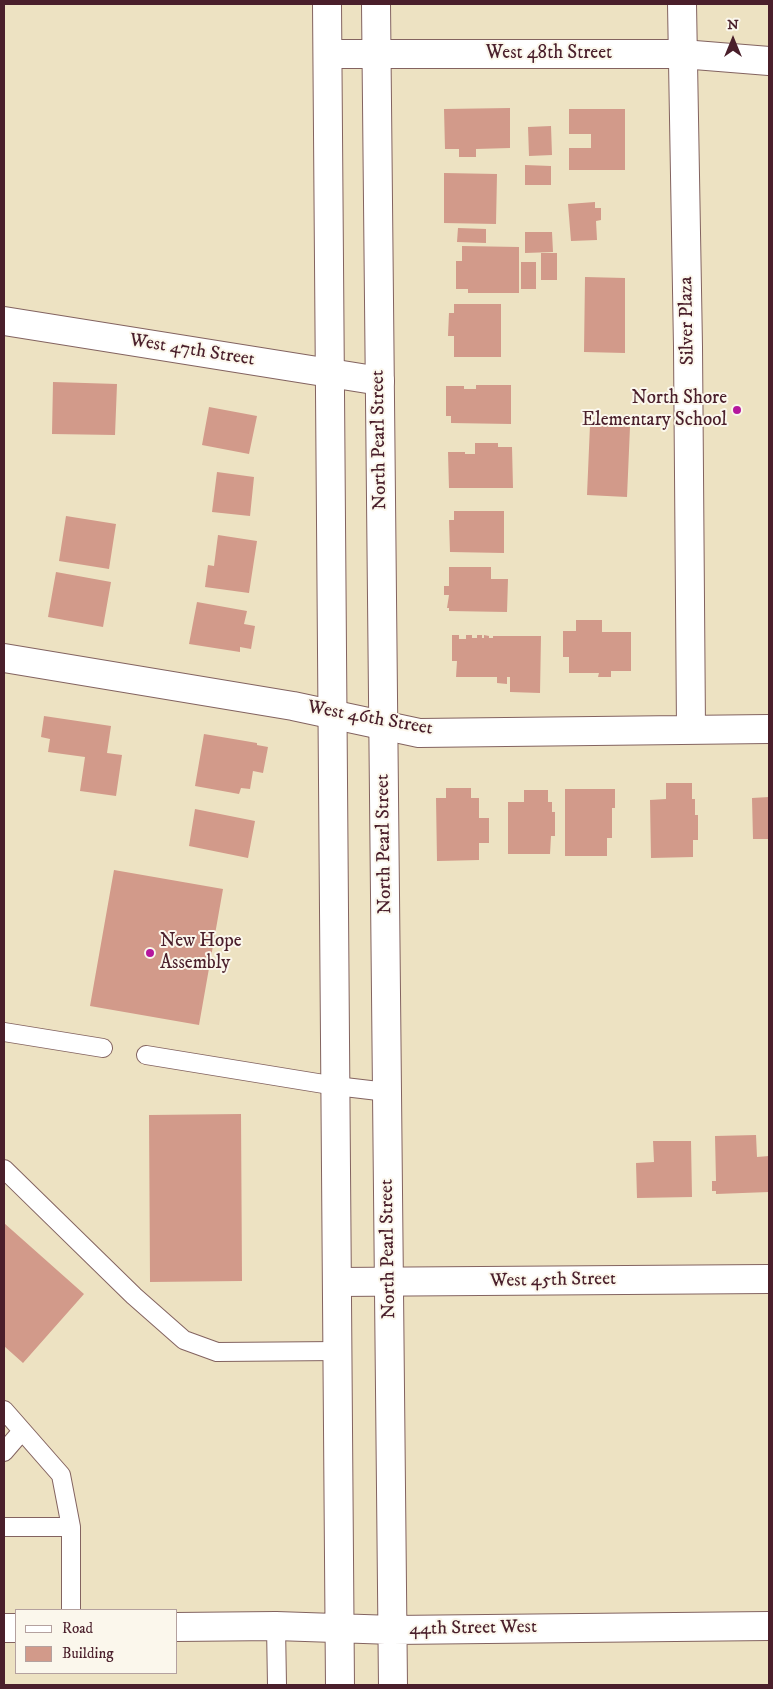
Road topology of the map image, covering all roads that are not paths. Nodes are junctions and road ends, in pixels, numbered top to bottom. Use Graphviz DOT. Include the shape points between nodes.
graph roads {
  1 [pos="328,4"];
  2 [pos="376,4"];
  3 [pos="682,4"];
  4 [pos="328,54"];
  5 [pos="682,54"];
  6 [pos="376,55"];
  7 [pos="769,61"];
  8 [pos="4,321"];
  9 [pos="330,373"];
  10 [pos="380,381"];
  11 [pos="4,658"];
  12 [pos="333,714"];
  13 [pos="384,724"];
  14 [pos="691,729"];
  15 [pos="769,729"];
  16 [pos="4,1032"];
  17 [pos="103,1048"];
  18 [pos="146,1055"];
  19 [pos="336,1086"];
  20 [pos="387,1092"];
  21 [pos="4,1169"];
  22 [pos="769,1279"];
  23 [pos="337,1282"];
  24 [pos="390,1282"];
  25 [pos="338,1350"];
  26 [pos="4,1410"];
  27 [pos="22,1431"];
  28 [pos="4,1452"];
  29 [pos="4,1527"];
  30 [pos="71,1527"];
  31 [pos="72,1609"];
  32 [pos="276,1626"];
  33 [pos="769,1626"];
  34 [pos="178,1627"];
  35 [pos="340,1629"];
  36 [pos="393,1630"];
  37 [pos="277,1685"];
  38 [pos="340,1685"];
  39 [pos="393,1685"];
  1 -- 4 [label="street"];
  2 -- 6 [label="street, North Pearl Street"];
  3 -- 5 [label="street, Silver Plaza"];
  4 -- 6 [label="street, West 48th Street"];
  4 -- 9 [label="street"];
  5 -- 6 [label="street, West 48th Street"];
  5 -- 7 [label="street, West 48th Street"];
  5 -- 14 [label="street, Silver Plaza"];
  6 -- 10 [label="street, North Pearl Street"];
  8 -- 9 [label="street, West 47th Street"];
  9 -- 10 [label="street, West 47th Street"];
  9 -- 12 [label="street"];
  10 -- 13 [label="street, North Pearl Street"];
  11 -- 12 [label="street, West 46th Street"];
  12 -- 13 [label="street, West 46th Street"];
  12 -- 19 [label="street"];
  13 -- 14 [label="street, West 46th Street" via="419,732"];
  13 -- 20 [label="street, North Pearl Street"];
  14 -- 15 [label="street, West 46th Street"];
  16 -- 17 [label="lane"];
  18 -- 19 [label="lane"];
  19 -- 20 [label="lane"];
  19 -- 23 [label="street"];
  20 -- 24 [label="street, North Pearl Street"];
  21 -- 25 [label="lane" via="134,1296 184,1340 216,1352"];
  22 -- 24 [label="street, West 45th Street"];
  23 -- 24 [label="street, West 45th Street"];
  23 -- 25 [label="street"];
  24 -- 36 [label="street, North Pearl Street"];
  25 -- 35 [label="street"];
  26 -- 27 [label="lane"];
  27 -- 28 [label="lane"];
  27 -- 30 [label="lane" via="61,1475"];
  29 -- 30 [label="lane"];
  30 -- 31 [label="lane"];
  32 -- 34 [label="street, 44th Street West"];
  32 -- 35 [label="street, 44th Street West"];
  32 -- 37 [label="lane"];
  33 -- 36 [label="street, 44th Street West"];
  35 -- 36 [label="street, 44th Street West"];
  35 -- 38 [label="street"];
  36 -- 39 [label="street, North Pearl Street"];
}
